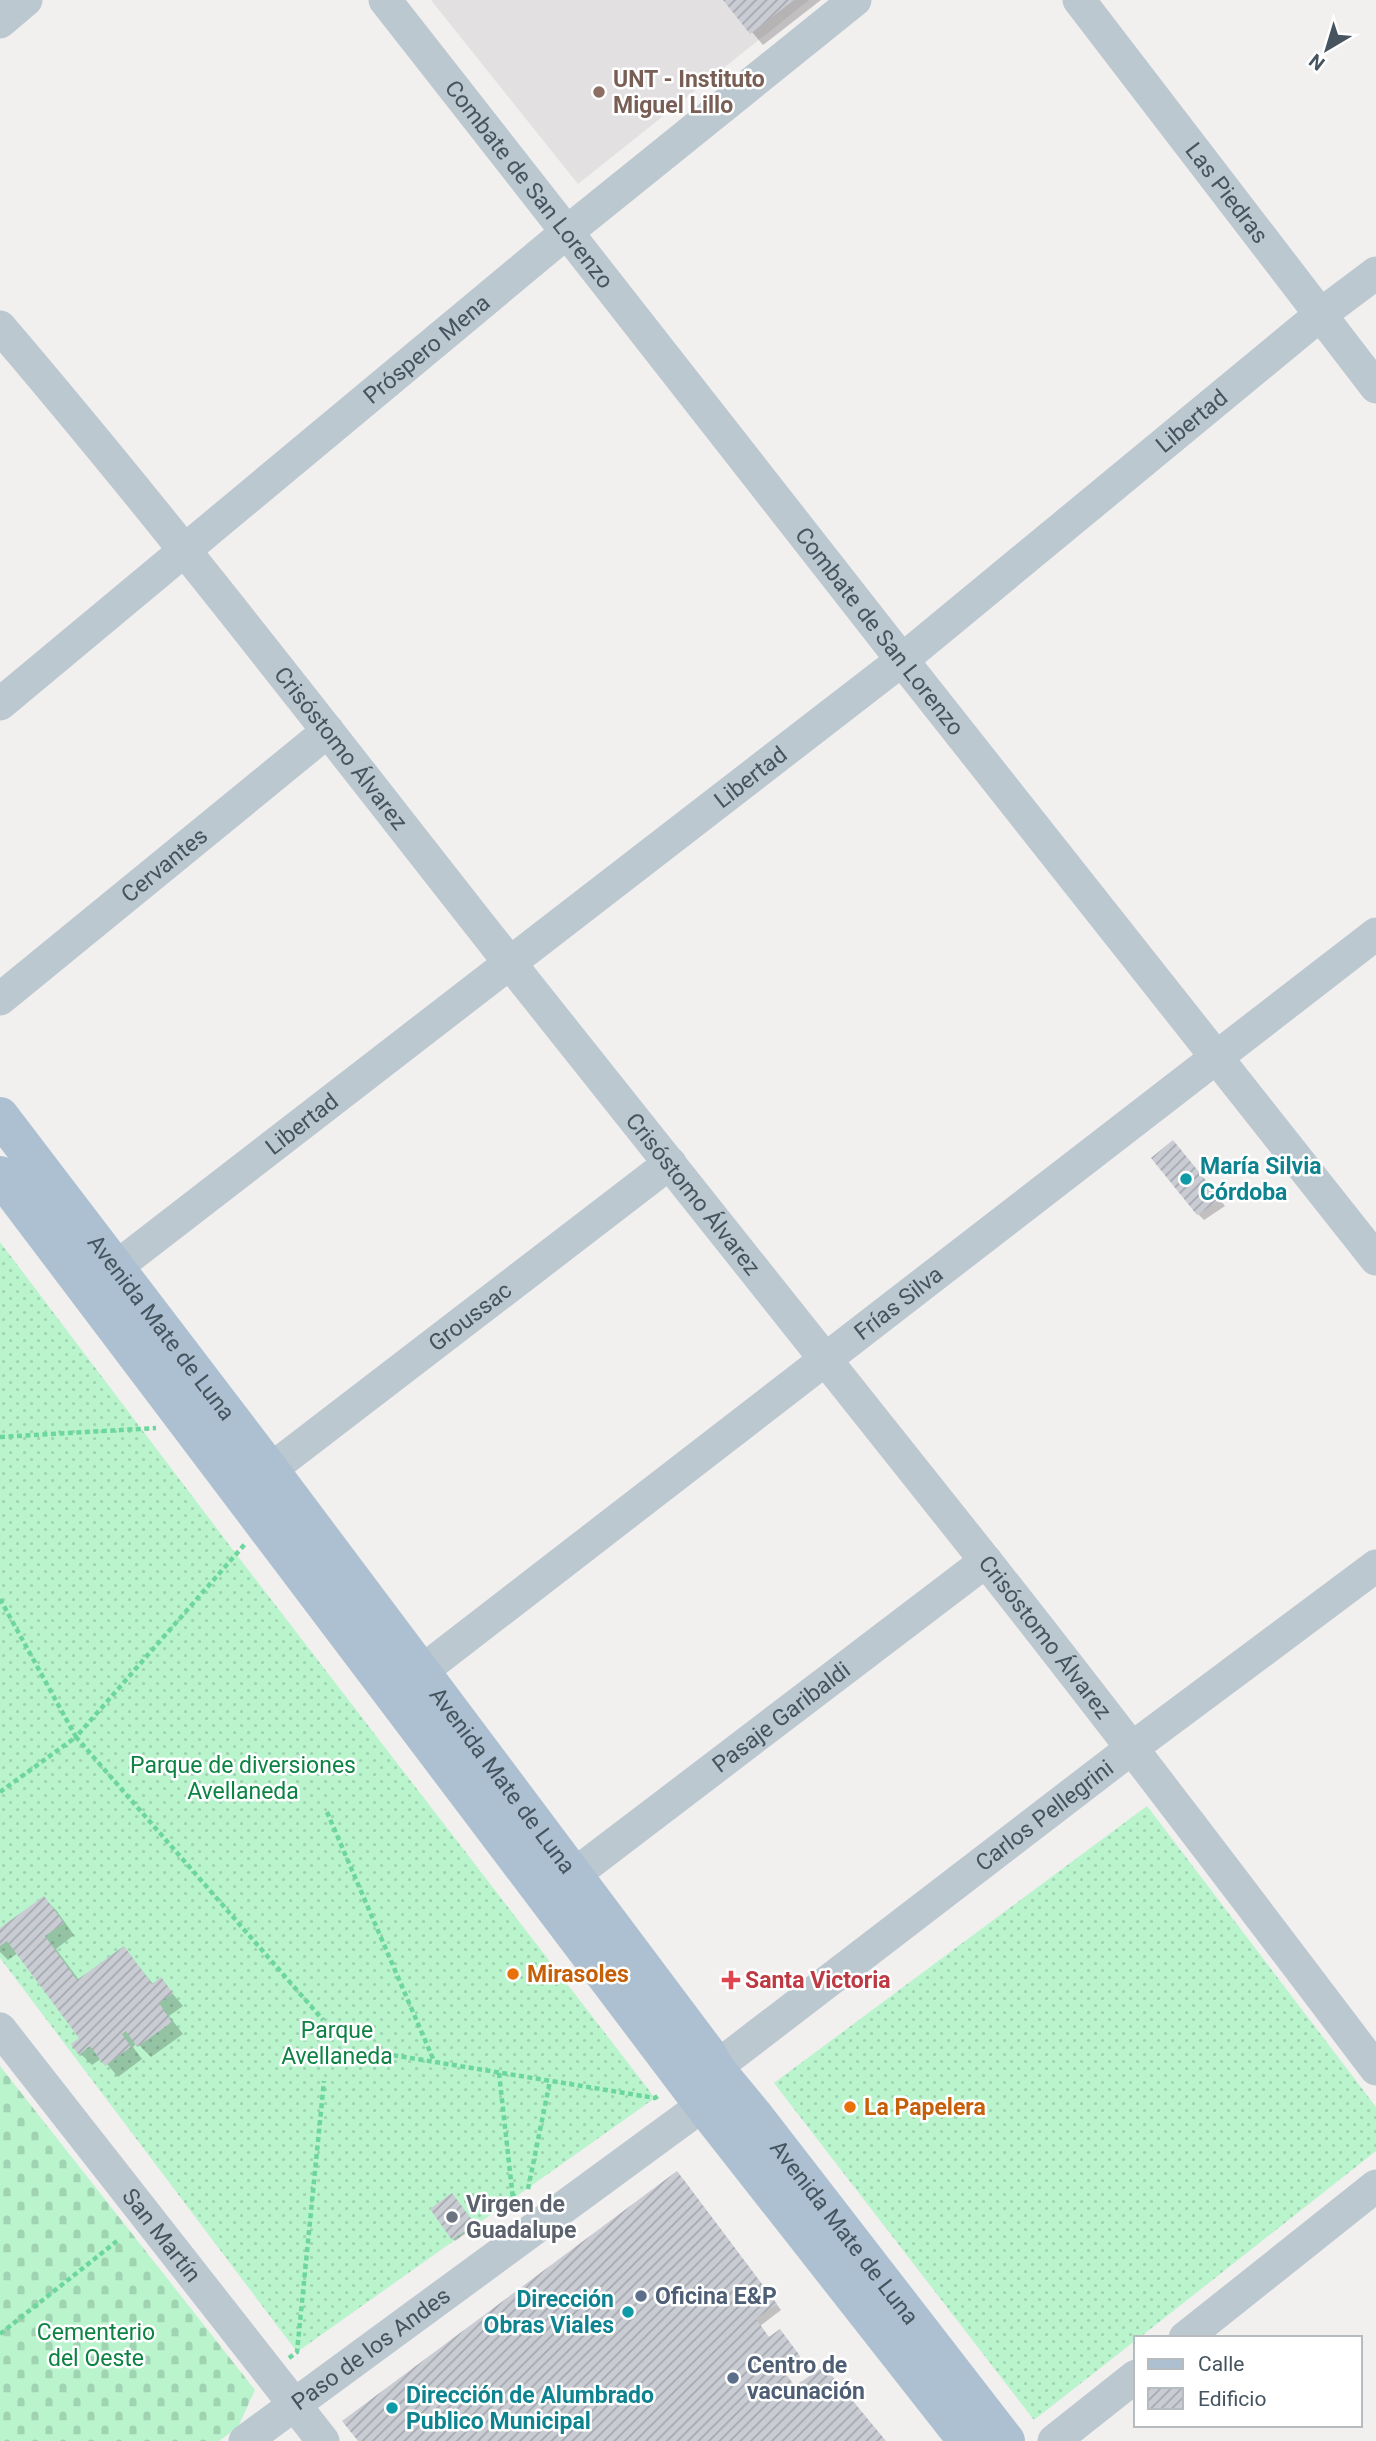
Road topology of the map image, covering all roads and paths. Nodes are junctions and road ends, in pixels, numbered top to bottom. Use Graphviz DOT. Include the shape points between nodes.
graph roads {
  1 [pos="26,0"];
  2 [pos="385,0"];
  3 [pos="855,0"];
  4 [pos="1079,0"];
  5 [pos="0,22"];
  6 [pos="567,232"];
  7 [pos="1376,273"];
  8 [pos="1320,315"];
  9 [pos="6,346"];
  10 [pos="1376,387"];
  11 [pos="183,549"];
  12 [pos="902,660"];
  13 [pos="0,704"];
  14 [pos="328,730"];
  15 [pos="1376,933"];
  16 [pos="510,963"];
  17 [pos="0,999"];
  18 [pos="1216,1058"];
  19 [pos="0,1116"];
  20 [pos="670,1163"];
  21 [pos="0,1175"];
  22 [pos="1376,1259"];
  23 [pos="115,1268"];
  24 [pos="825,1358"];
  25 [pos="192,1426"];
  26 [pos="0,1437"];
  27 [pos="270,1470"];
  28 [pos="265,1523"];
  29 [pos="986,1561"];
  30 [pos="1376,1566"];
  31 [pos="0,1599"];
  32 [pos="422,1671"];
  33 [pos="76,1737"];
  34 [pos="1132,1748"];
  35 [pos="0,1792"];
  36 [pos="327,1812"];
  37 [pos="575,1874"];
  38 [pos="323,2020"];
  39 [pos="0,2029"];
  40 [pos="368,2051"];
  41 [pos="435,2062"];
  42 [pos="715,2068"];
  43 [pos="1376,2069"];
  44 [pos="499,2073"];
  45 [pos="324,2081"];
  46 [pos="550,2081"];
  47 [pos="655,2098"];
  48 [pos="703,2105"];
  49 [pos="1376,2186"];
  50 [pos="528,2189"];
  51 [pos="513,2199"];
  52 [pos="117,2241"];
  53 [pos="0,2334"];
  54 [pos="1188,2336"];
  55 [pos="298,2352"];
  56 [pos="1134,2378"];
  57 [pos="295,2404"];
  58 [pos="245,2441"];
  59 [pos="323,2441"];
  60 [pos="967,2441"];
  61 [pos="1006,2441"];
  62 [pos="1054,2441"];
  1 -- 5 [label="street"];
  2 -- 6 [label="street, Combate de San Lorenzo"];
  3 -- 6 [label="street, Próspero Mena"];
  4 -- 8 [label="street, Las Piedras"];
  6 -- 11 [label="street, Próspero Mena"];
  6 -- 12 [label="street, Combate de San Lorenzo"];
  7 -- 8 [label="street, Libertad"];
  8 -- 10 [label="street, Las Piedras"];
  8 -- 12 [label="street, Libertad"];
  9 -- 11 [label="street, Crisóstomo Álvarez"];
  11 -- 13 [label="street, Próspero Mena"];
  11 -- 14 [label="street, Crisóstomo Álvarez"];
  12 -- 16 [label="street, Libertad"];
  12 -- 18 [label="street, Combate de San Lorenzo"];
  14 -- 16 [label="street, Crisóstomo Álvarez"];
  14 -- 17 [label="street, Cervantes"];
  15 -- 18 [label="street, Frías Silva"];
  16 -- 20 [label="street, Crisóstomo Álvarez"];
  16 -- 23 [label="street, Libertad"];
  18 -- 22 [label="street, Combate de San Lorenzo"];
  18 -- 24 [label="street, Frías Silva"];
  19 -- 23 [label="main road, Avenida Mate de Luna"];
  20 -- 24 [label="street, Crisóstomo Álvarez"];
  20 -- 27 [label="street, Groussac"];
  21 -- 25 [label="main road, Avenida Mate de Luna"];
  23 -- 27 [label="main road, Avenida Mate de Luna"];
  24 -- 29 [label="street, Crisóstomo Álvarez"];
  24 -- 32 [label="street, Frías Silva"];
  25 -- 26 [label="path"];
  25 -- 28 [label="main road, Avenida Mate de Luna"];
  27 -- 32 [label="main road, Avenida Mate de Luna"];
  28 -- 33 [label="path"];
  28 -- 48 [label="main road, Avenida Mate de Luna"];
  29 -- 34 [label="street, Crisóstomo Álvarez"];
  29 -- 37 [label="street, Pasaje Garibaldi"];
  30 -- 34 [label="street, Carlos Pellegrini"];
  31 -- 33 [label="path"];
  32 -- 37 [label="main road, Avenida Mate de Luna"];
  33 -- 35 [label="path"];
  33 -- 38 [label="path"];
  34 -- 42 [label="street, Carlos Pellegrini"];
  34 -- 43 [label="street, Crisóstomo Álvarez"];
  36 -- 41 [label="path"];
  37 -- 42 [label="main road, Avenida Mate de Luna"];
  39 -- 57 [label="street, San Martín"];
  40 -- 41 [label="path"];
  41 -- 44 [label="path"];
  42 -- 48 [label="street"];
  42 -- 61 [label="main road, Avenida Mate de Luna"];
  44 -- 46 [label="path"];
  44 -- 51 [label="path"];
  45 -- 55 [label="path"];
  46 -- 47 [label="path"];
  46 -- 50 [label="path"];
  48 -- 57 [label="street, Paso de los Andes"];
  48 -- 60 [label="main road, Avenida Mate de Luna"];
  49 -- 54 [label="street"];
  52 -- 53 [label="path"];
  56 -- 62 [label="street"];
  57 -- 58 [label="street, Paso de los Andes"];
  57 -- 59 [label="street, San Martín"];
}
